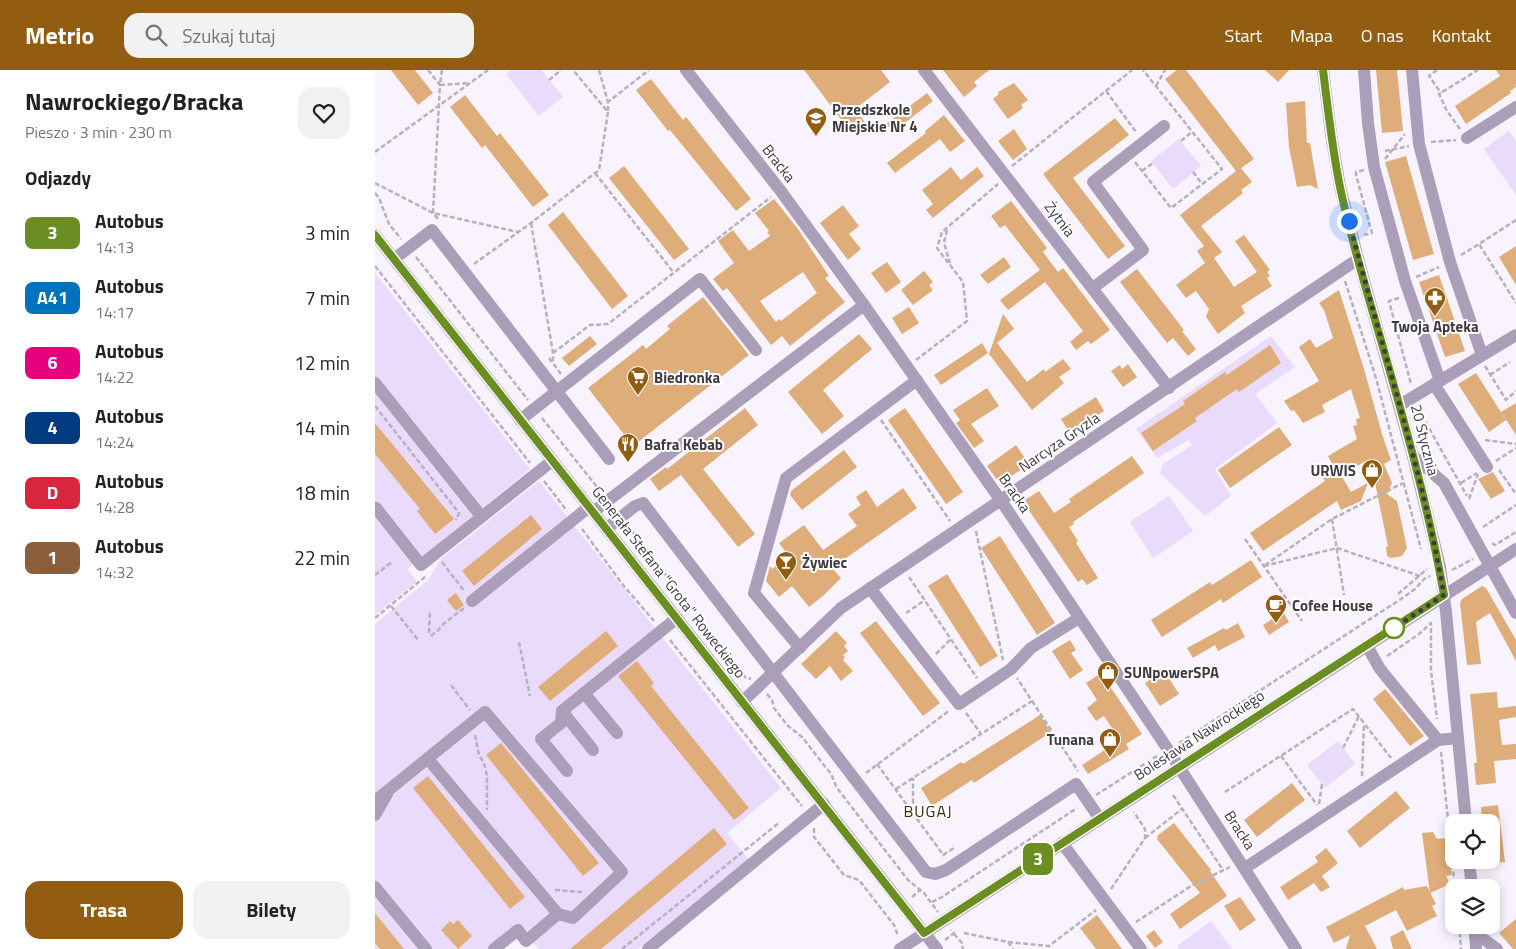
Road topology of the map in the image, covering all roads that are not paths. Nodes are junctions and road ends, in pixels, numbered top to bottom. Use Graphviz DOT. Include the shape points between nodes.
graph roads {
  1 [pos="686,70"];
  2 [pos="924,70"];
  3 [pos="1323,70"];
  4 [pos="1363,70"];
  5 [pos="1412,70"];
  6 [pos="1514,114"];
  7 [pos="1164,126"];
  8 [pos="1467,138"];
  9 [pos="375,235"];
  10 [pos="393,258"];
  11 [pos="1358,259"];
  12 [pos="1093,288"];
  13 [pos="864,305"];
  14 [pos="1516,335"];
  15 [pos="756,350"];
  16 [pos="1480,356"];
  17 [pos="917,380"];
  18 [pos="375,383"];
  19 [pos="1437,383"];
  20 [pos="1169,388"];
  21 [pos="556,392"];
  22 [pos="1400,405"];
  23 [pos="520,420"];
  24 [pos="1413,456"];
  25 [pos="609,459"];
  26 [pos="552,461"];
  27 [pos="1487,467"];
  28 [pos="1000,500"];
  29 [pos="376,508"];
  30 [pos="591,510"];
  31 [pos="481,516"];
  32 [pos="606,529"];
  33 [pos="1516,549"];
  34 [pos="1490,566"];
  35 [pos="870,588"];
  36 [pos="1444,595"];
  37 [pos="472,601"];
  38 [pos="1516,613"];
  39 [pos="677,618"];
  40 [pos="1079,618"];
  41 [pos="1367,646"];
  42 [pos="800,648"];
  43 [pos="774,672"];
  44 [pos="584,693"];
  45 [pos="742,702"];
  46 [pos="562,712"];
  47 [pos="617,733"];
  48 [pos="1458,738"];
  49 [pos="1438,740"];
  50 [pos="593,750"];
  51 [pos="428,759"];
  52 [pos="1179,767"];
  53 [pos="567,771"];
  54 [pos="400,781"];
  55 [pos="375,801"];
  56 [pos="823,804"];
  57 [pos="1465,814"];
  58 [pos="375,816"];
  59 [pos="1100,819"];
  60 [pos="1062,844"];
  61 [pos="1245,868"];
  62 [pos="375,887"];
  63 [pos="558,914"];
  64 [pos="924,933"];
  65 [pos="1475,937"];
  66 [pos="529,945"];
  67 [pos="902,947"];
  68 [pos="426,949"];
  69 [pos="494,949"];
  70 [pos="648,949"];
  71 [pos="937,949"];
  72 [pos="1141,949"];
  73 [pos="1297,949"];
  74 [pos="1497,949"];
  1 -- 13 [label="street, Bracka"];
  2 -- 12 [label="street, Żytnia"];
  3 -- 11 [label="street, 20 Stycznia" via="1340,187"];
  4 -- 19 [label="street" via="1374,168"];
  5 -- 16 [label="street" via="1419,144 1450,262"];
  6 -- 8 [label="street"];
  7 -- 12 [label="street" via="1093,182 1143,250"];
  9 -- 10 [label="street, Generała Stefana \"Grota\" Roweckiego"];
  10 -- 21 [label="street" via="432,230"];
  10 -- 23 [label="street, Generała Stefana \"Grota\" Roweckiego"];
  11 -- 20 [label="street, Narcyza Gryzla"];
  11 -- 22 [label="street, 20 Stycznia"];
  12 -- 20 [label="street, Żytnia"];
  13 -- 17 [label="street, Bracka"];
  13 -- 30 [label="street" via="608,501"];
  14 -- 16 [label="street"];
  15 -- 21 [label="street" via="700,279"];
  16 -- 19 [label="street"];
  17 -- 28 [label="street, Bracka"];
  17 -- 42 [label="street" via="786,478 754,593"];
  18 -- 31 [label="street"];
  19 -- 22 [label="street"];
  19 -- 27 [label="street"];
  20 -- 28 [label="street, Narcyza Gryzla"];
  21 -- 23 [label="street"];
  21 -- 25 [label="street"];
  22 -- 24 [label="street, 20 Stycznia"];
  23 -- 26 [label="street, Generała Stefana \"Grota\" Roweckiego"];
  24 -- 34 [label="street" via="1444,482"];
  24 -- 36 [label="street, 20 Stycznia"];
  26 -- 30 [label="street, Generała Stefana \"Grota\" Roweckiego"];
  26 -- 31 [label="street"];
  28 -- 35 [label="street, Narcyza Gryzla"];
  28 -- 40 [label="street, Bracka"];
  29 -- 31 [label="street" via="421,565"];
  30 -- 32 [label="street, Generała Stefana \"Grota\" Roweckiego"];
  30 -- 37 [label="street"];
  32 -- 39 [label="street, Generała Stefana \"Grota\" Roweckiego"];
  32 -- 43 [label="street" via="643,503"];
  33 -- 34 [label="street, Bolesława Nawrockiego"];
  34 -- 36 [label="street, Bolesława Nawrockiego"];
  34 -- 38 [label="street"];
  35 -- 40 [label="street" via="959,704 1008,670 1031,648"];
  35 -- 42 [label="street, Narcyza Gryzla" via="841,608"];
  36 -- 41 [label="street, Bolesława Nawrockiego"];
  36 -- 48 [label="street, 20 Stycznia"];
  39 -- 44 [label="street"];
  39 -- 45 [label="street, Generała Stefana \"Grota\" Roweckiego"];
  40 -- 52 [label="street, Bracka"];
  41 -- 49 [label="street" via="1392,684"];
  41 -- 52 [label="street, Bolesława Nawrockiego"];
  42 -- 43 [label="street, Narcyza Gryzla"];
  43 -- 45 [label="street, Narcyza Gryzla"];
  43 -- 59 [label="street" via="926,872 935,874 951,867 1077,784 1093,797"];
  44 -- 46 [label="street"];
  44 -- 47 [label="street"];
  45 -- 56 [label="street, Generała Stefana \"Grota\" Roweckiego"];
  46 -- 50 [label="street"];
  46 -- 53 [label="street" via="561,723 541,739"];
  48 -- 49 [label="street"];
  48 -- 57 [label="street, 20 Stycznia"];
  49 -- 61 [label="street"];
  51 -- 54 [label="street"];
  51 -- 63 [label="street"];
  51 -- 63 [label="street" via="485,712 622,872 573,918"];
  52 -- 59 [label="street, Bolesława Nawrockiego"];
  52 -- 61 [label="street, Bracka"];
  54 -- 55 [label="street"];
  54 -- 58 [label="street" via="384,798"];
  56 -- 64 [label="street, Generała Stefana \"Grota\" Roweckiego"];
  56 -- 70 [label="street"];
  59 -- 60 [label="street, Bolesława Nawrockiego"];
  60 -- 64 [label="street, Bolesława Nawrockiego"];
  60 -- 72 [label="street"];
  61 -- 73 [label="street, Bracka"];
  62 -- 68 [label="street"];
  63 -- 66 [label="street"];
  64 -- 67 [label="street, Bolesława Nawrockiego"];
  64 -- 71 [label="street, Generała Stefana \"Grota\" Roweckiego"];
  65 -- 74 [label="street"];
  66 -- 69 [label="street" via="518,930"];
}
